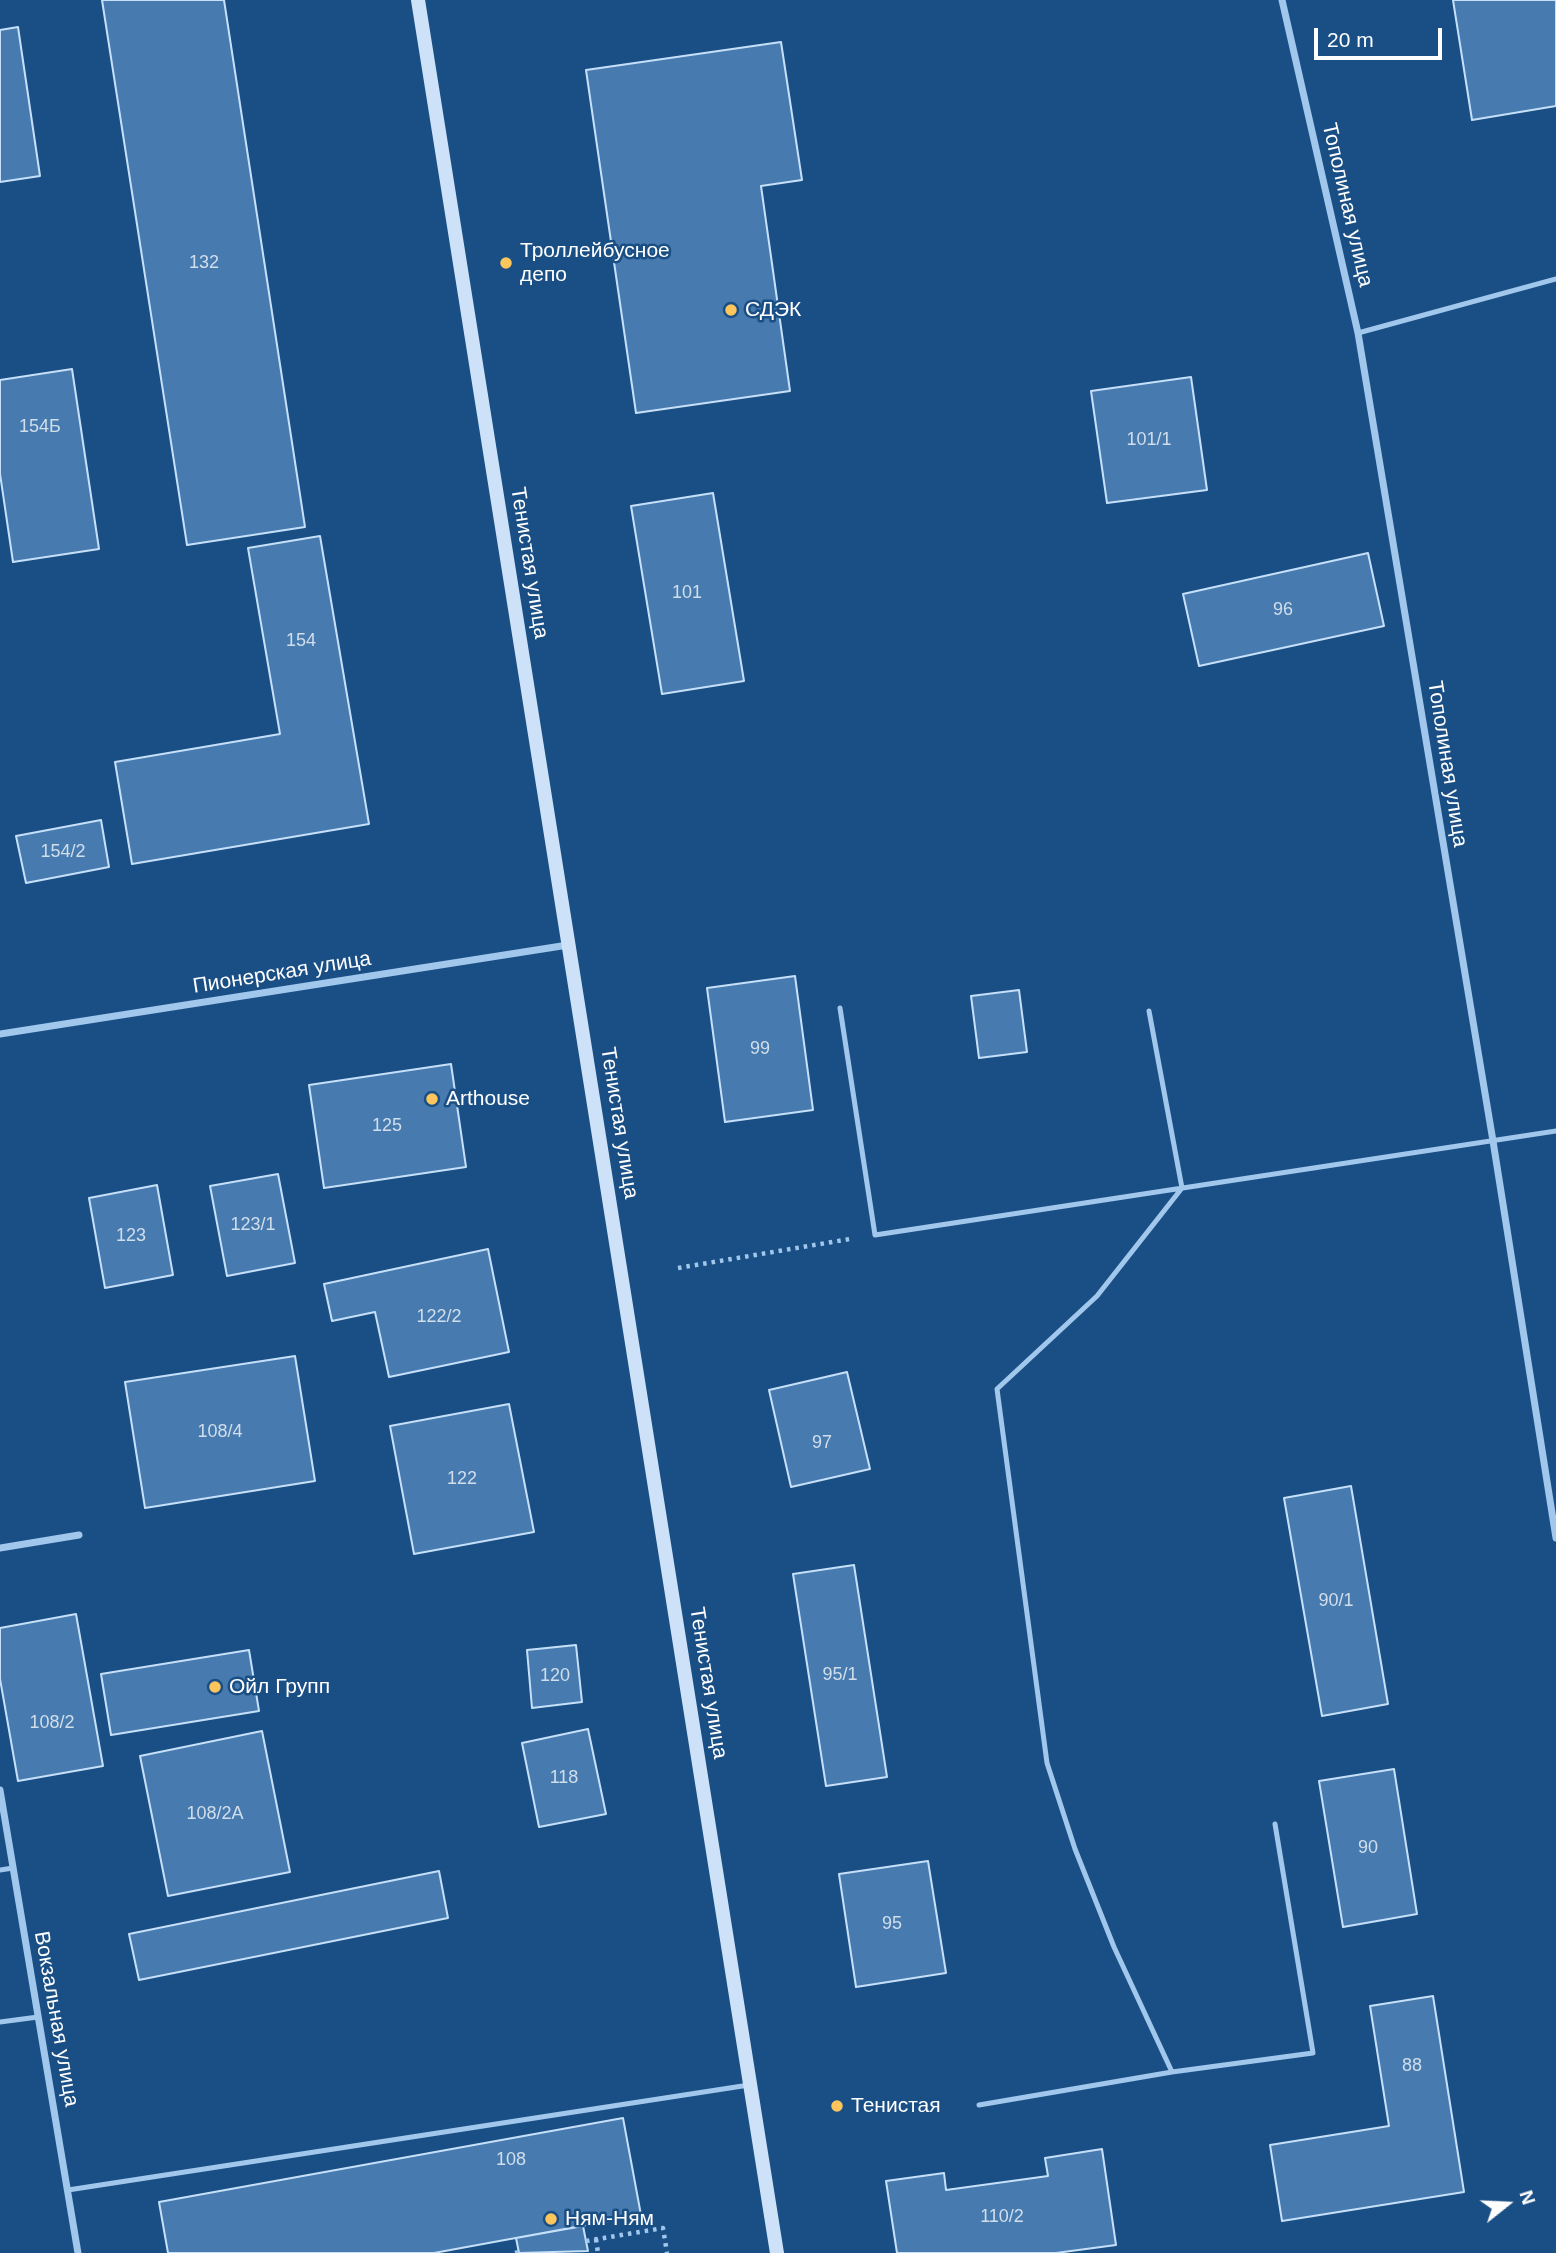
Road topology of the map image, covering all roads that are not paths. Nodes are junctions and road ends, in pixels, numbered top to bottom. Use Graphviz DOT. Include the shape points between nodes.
graph roads {
  1 [pos="418,0"];
  2 [pos="1282,0"];
  3 [pos="1556,279"];
  4 [pos="1358,333"];
  5 [pos="569,945"];
  6 [pos="840,1008"];
  7 [pos="1149,1010"];
  8 [pos="0,1034"];
  9 [pos="1556,1132"];
  10 [pos="1493,1141"];
  11 [pos="1182,1188"];
  12 [pos="79,1535"];
  13 [pos="1556,1538"];
  14 [pos="0,1548"];
  15 [pos="0,1790"];
  16 [pos="1275,1824"];
  17 [pos="13,1868"];
  18 [pos="0,1870"];
  19 [pos="38,2017"];
  20 [pos="0,2022"];
  21 [pos="1172,2072"];
  22 [pos="750,2085"];
  23 [pos="979,2105"];
  24 [pos="68,2190"];
  25 [pos="78,2253"];
  26 [pos="777,2253"];
  1 -- 5 [label="main road, Тенистая улица"];
  2 -- 4 [label="street, Тополиная улица"];
  3 -- 4 [label="lane"];
  4 -- 10 [label="street, Тополиная улица"];
  5 -- 8 [label="street, Пионерская улица"];
  5 -- 22 [label="main road, Тенистая улица"];
  6 -- 11 [label="lane" via="875,1235"];
  7 -- 11 [label="lane"];
  9 -- 10 [label="lane"];
  10 -- 11 [label="lane"];
  10 -- 13 [label="street, Тополиная улица"];
  11 -- 21 [label="lane" via="1097,1296 997,1389 1047,1763 1114,1947"];
  12 -- 14 [label="street"];
  15 -- 17 [label="street, Вокзальная улица"];
  16 -- 21 [label="lane" via="1313,2053"];
  17 -- 18 [label="lane"];
  17 -- 19 [label="street, Вокзальная улица"];
  19 -- 20 [label="lane"];
  19 -- 24 [label="street, Вокзальная улица"];
  21 -- 23 [label="lane"];
  22 -- 24 [label="lane"];
  22 -- 26 [label="main road, Тенистая улица"];
  24 -- 25 [label="street, Вокзальная улица"];
}
